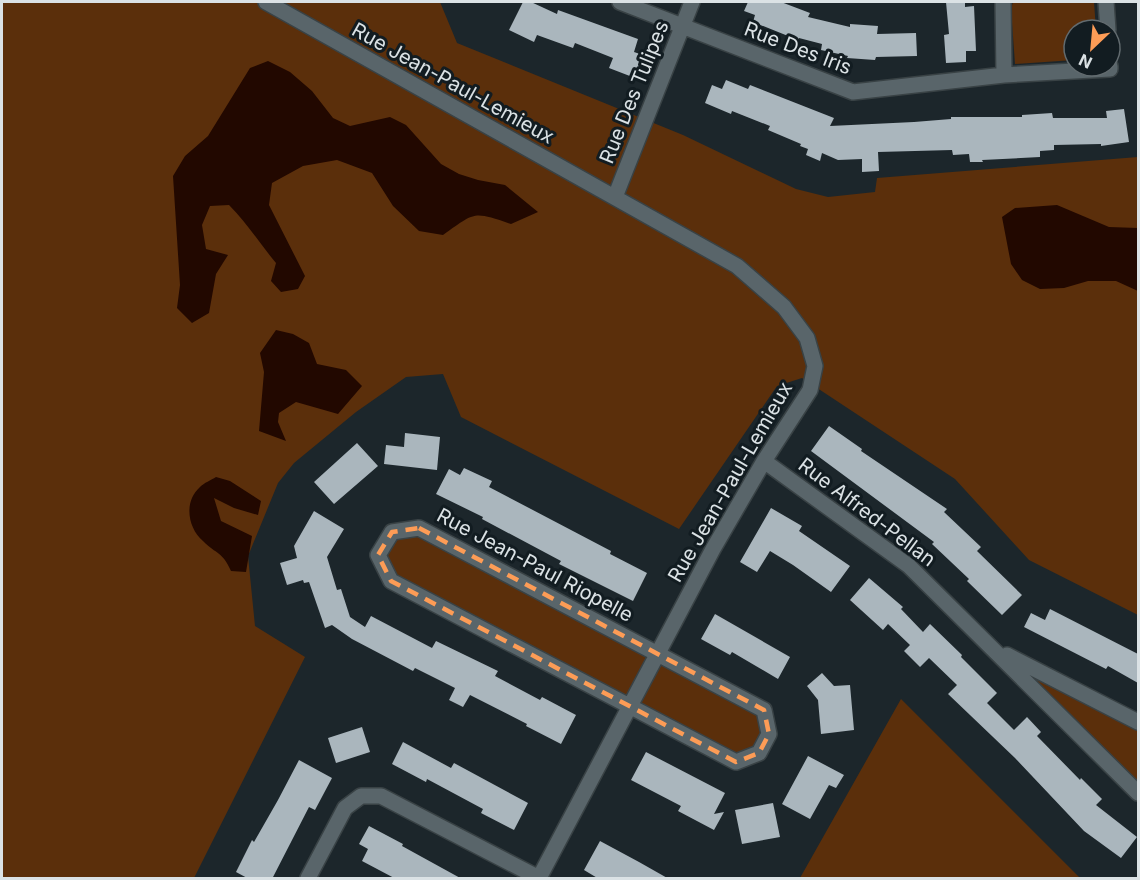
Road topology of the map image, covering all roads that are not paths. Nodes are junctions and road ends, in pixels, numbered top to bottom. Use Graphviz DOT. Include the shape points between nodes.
graph roads {
  1 [pos="260,2"];
  2 [pos="620,2"];
  3 [pos="692,2"];
  4 [pos="1003,2"];
  5 [pos="1106,2"];
  6 [pos="273,6"];
  7 [pos="1107,18"];
  8 [pos="682,26"];
  9 [pos="1062,72"];
  10 [pos="1004,75"];
  11 [pos="615,197"];
  12 [pos="764,461"];
  13 [pos="994,649"];
  14 [pos="657,654"];
  15 [pos="630,706"];
  16 [pos="1138,722"];
  17 [pos="1138,793"];
  18 [pos="308,879"];
  19 [pos="539,879"];
  1 -- 6 [label="street, Rue Jean-Paul-Lemieux"];
  2 -- 8 [label="street, Rue Des Iris"];
  3 -- 8 [label="street, Rue Des Tulipes"];
  4 -- 10 [label="street"];
  5 -- 7 [label="street"];
  6 -- 11 [label="street, Rue Jean-Paul-Lemieux"];
  8 -- 10 [label="street, Rue Des Iris" via="853,92"];
  8 -- 11 [label="street, Rue Des Tulipes"];
  9 -- 10 [label="street, Rue Des Iris"];
  11 -- 12 [label="street, Rue Jean-Paul-Lemieux" via="737,266 784,307 807,338 815,366 810,390"];
  12 -- 13 [label="street, Rue Alfred-Pellan" via="909,566"];
  12 -- 14 [label="street, Rue Jean-Paul-Lemieux"];
  13 -- 16 [label="street, Rue Alfred-Pellan"];
  13 -- 17 [label="street, Rue Alfred-Pellan"];
  14 -- 15 [label="street, Rue Jean-Paul-Lemieux"];
  14 -- 15 [label="street, Rue Jean-Paul Riopelle" via="764,710 769,734 759,753 736,762"];
  14 -- 15 [label="street, Rue Jean-Paul Riopelle" via="419,528 392,532 378,555 391,581"];
  15 -- 19 [label="street, Rue Jean-Paul-Lemieux"];
  18 -- 19 [label="street" via="345,808 361,796 381,796"];
}
